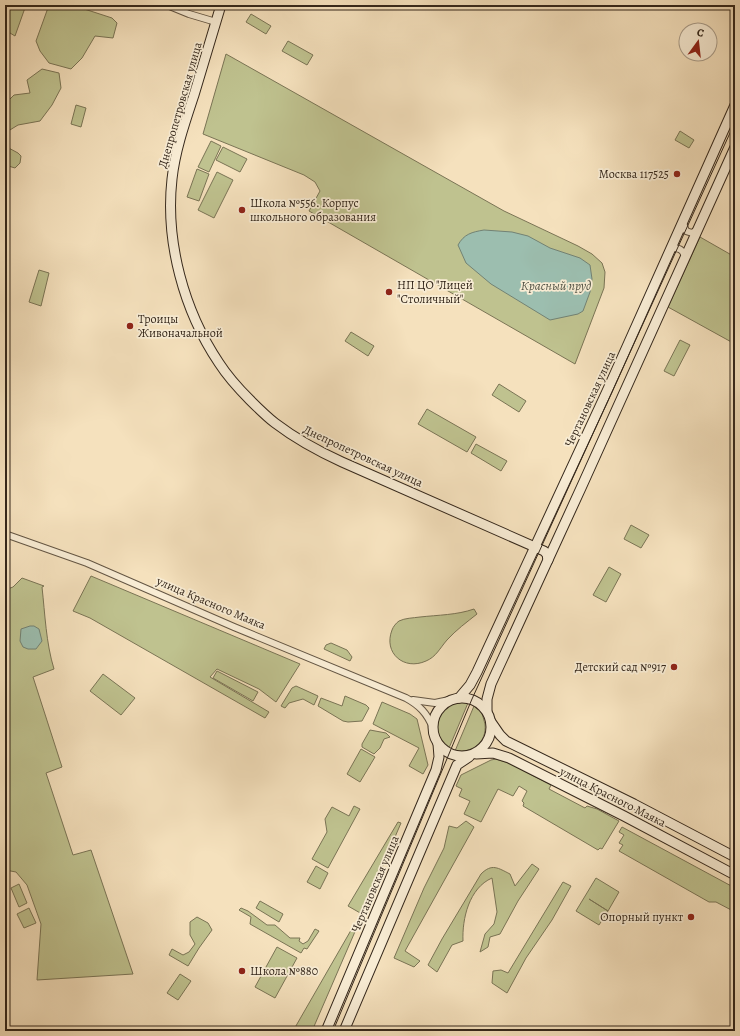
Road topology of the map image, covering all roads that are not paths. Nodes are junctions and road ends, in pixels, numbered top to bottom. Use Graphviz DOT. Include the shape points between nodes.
graph roads {
  1 [pos="167,5"];
  2 [pos="221,5"];
  3 [pos="216,22"];
  4 [pos="735,105"];
  5 [pos="735,147"];
  6 [pos="683,223"];
  7 [pos="697,230"];
  8 [pos="671,248"];
  9 [pos="685,257"];
  10 [pos="545,525"];
  11 [pos="560,533"];
  12 [pos="5,534"];
  13 [pos="535,547"];
  14 [pos="548,560"];
  15 [pos="406,698"];
  16 [pos="459,698"];
  17 [pos="449,700"];
  18 [pos="486,711"];
  19 [pos="491,722"];
  20 [pos="433,728"];
  21 [pos="438,744"];
  22 [pos="472,755"];
  23 [pos="735,857"];
  24 [pos="735,875"];
  25 [pos="326,1031"];
  26 [pos="344,1031"];
  1 -- 3 [label="street"];
  2 -- 3 [label="main road, Днепропетровская улица"];
  3 -- 13 [label="main road, Днепропетровская улица" via="178,148 170,194 176,257 185,292 203,336 220,364 236,385 273,422 310,446"];
  4 -- 6 [label="main road, Чертановская улица"];
  5 -- 7 [label="main road"];
  6 -- 7 [label="street" via="686,231 692,233"];
  6 -- 8 [label="main road, Чертановская улица"];
  7 -- 9 [label="main road"];
  8 -- 9 [label="street" via="681,250"];
  8 -- 10 [label="main road, Чертановская улица"];
  9 -- 11 [label="main road"];
  10 -- 11 [label="main road" via="548,533"];
  10 -- 13 [label="main road, Чертановская улица"];
  11 -- 14 [label="main road"];
  12 -- 15 [label="street, улица Красного Маяка" via="88,563"];
  13 -- 14 [label="main road, Днепропетровская улица" via="547,554"];
  13 -- 16 [label="main road, Чертановская улица" via="475,676"];
  14 -- 18 [label="main road" via="491,684"];
  15 -- 17 [label="street, улица Красного Маяка" via="435,703"];
  15 -- 20 [label="street, улица Красного Маяка" via="424,711"];
  16 -- 17 [label="main road"];
  16 -- 18 [label="main road" via="475,700"];
  17 -- 20 [label="main road" via="437,712"];
  18 -- 19 [label="main road"];
  19 -- 22 [label="main road" via="487,743 483,749"];
  19 -- 23 [label="main road, улица Красного Маяка" via="506,741"];
  20 -- 21 [label="main road, Чертановская улица"];
  21 -- 22 [label="main road" via="452,754 462,757"];
  21 -- 25 [label="main road, Чертановская улица" via="436,770"];
  22 -- 24 [label="main road, улица Красного Маяка" via="493,753 509,758"];
  22 -- 26 [label="main road" via="457,765"];
}
